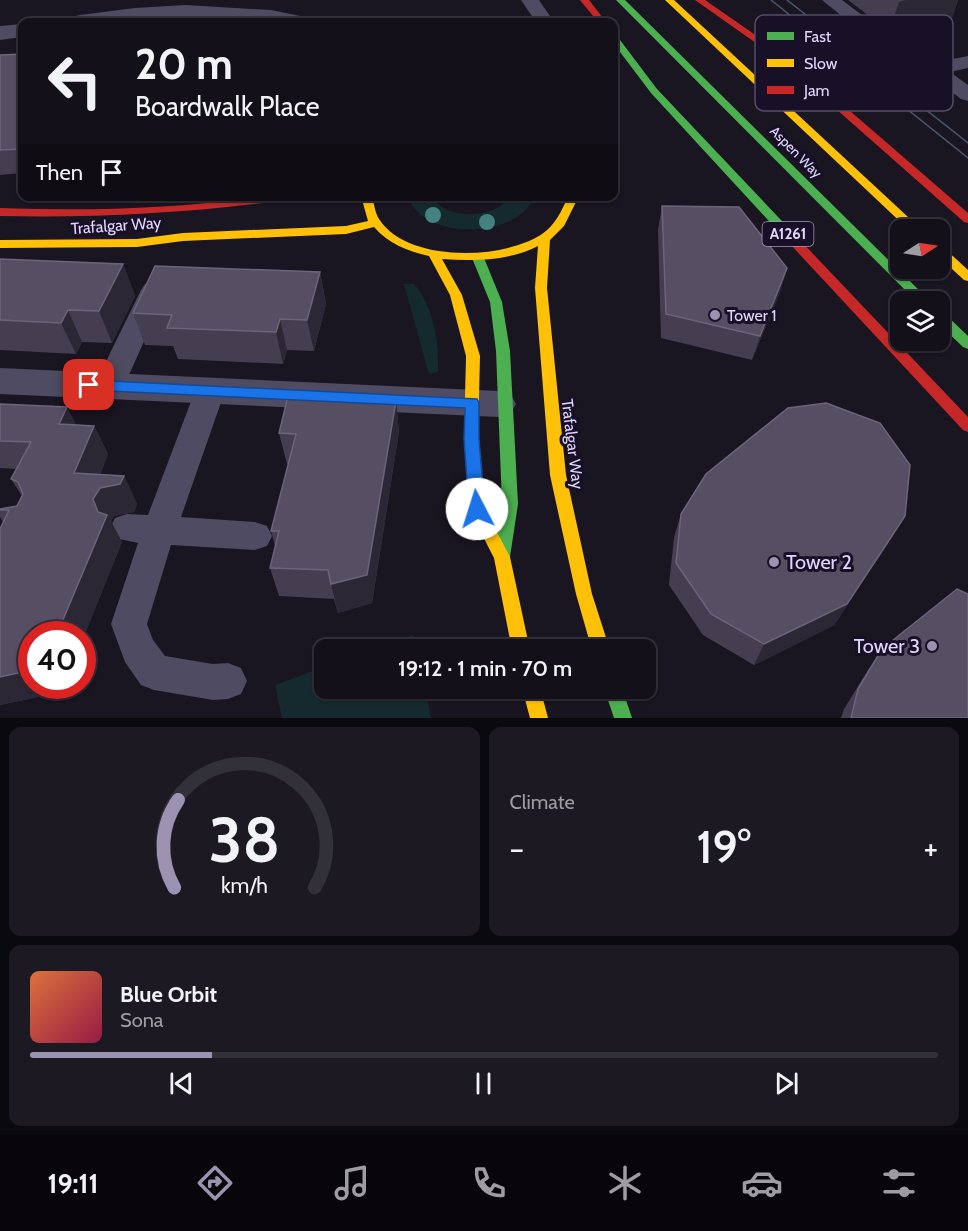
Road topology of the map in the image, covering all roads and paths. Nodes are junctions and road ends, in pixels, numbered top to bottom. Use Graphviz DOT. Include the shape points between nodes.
graph roads {
  1 [pos="530,0"];
  2 [pos="584,0"];
  3 [pos="620,0"];
  4 [pos="669,0"];
  5 [pos="699,0"];
  6 [pos="831,0"];
  7 [pos="232,12"];
  8 [pos="850,15"];
  9 [pos="108,18"];
  10 [pos="280,18"];
  11 [pos="542,18"];
  12 [pos="599,18"];
  13 [pos="18,31"];
  14 [pos="0,33"];
  15 [pos="755,39"];
  16 [pos="618,43"];
  17 [pos="968,62"];
  18 [pos="953,65"];
  19 [pos="755,81"];
  20 [pos="953,84"];
  21 [pos="968,95"];
  22 [pos="787,111"];
  23 [pos="843,111"];
  24 [pos="254,201"];
  25 [pos="366,201"];
  26 [pos="573,201"];
  27 [pos="0,212"];
  28 [pos="904,219"];
  29 [pos="968,219"];
  30 [pos="376,223"];
  31 [pos="544,239"];
  32 [pos="0,244"];
  33 [pos="434,255"];
  34 [pos="478,258"];
  35 [pos="950,260"];
  36 [pos="968,277"];
  37 [pos="156,285"];
  38 [pos="914,291"];
  39 [pos="950,327"];
  40 [pos="968,344"];
  41 [pos="0,381"];
  42 [pos="109,386"];
  43 [pos="210,391"];
  44 [pos="488,403"];
  45 [pos="968,426"];
  46 [pos="144,529"];
  47 [pos="255,536"];
  48 [pos="502,557"];
  49 [pos="518,639"];
  50 [pos="598,639"];
  51 [pos="228,681"];
  52 [pos="534,699"];
  53 [pos="617,699"];
  54 [pos="539,718"];
  55 [pos="623,718"];
  1 -- 11 [label="lane"];
  2 -- 12 [label="main road"];
  3 -- 38 [label="main road, Aspen Way / A1261"];
  4 -- 19 [label="main road, Aspen Way"];
  5 -- 15 [label="main road"];
  6 -- 8 [label="lane"];
  7 -- 9 [label="street"];
  7 -- 10 [label="street"];
  13 -- 14 [label="street"];
  16 -- 45 [label="main road, A1261" via="654,91"];
  17 -- 18 [label="lane"];
  20 -- 21 [label="lane"];
  22 -- 28 [label="main road, Aspen Way"];
  23 -- 29 [label="main road"];
  24 -- 27 [label="main road, Trafalgar Way" via="88,214"];
  25 -- 30 [label="main road"];
  26 -- 31 [label="main road" via="561,225"];
  30 -- 32 [label="main road, Trafalgar Way" via="346,230 183,237 137,243"];
  30 -- 33 [label="main road" via="400,242"];
  31 -- 34 [label="main road" via="525,249"];
  31 -- 50 [label="main road, Trafalgar Way" via="541,288 558,474"];
  33 -- 34 [label="main road"];
  33 -- 44 [label="main road" via="456,295"];
  34 -- 44 [label="main road" via="496,302 503,351"];
  35 -- 36 [label="main road"];
  37 -- 42 [label="lane"];
  39 -- 40 [label="main road"];
  41 -- 42 [label="street"];
  42 -- 43 [label="street"];
  43 -- 44 [label="street"];
  43 -- 46 [label="lane"];
  44 -- 48 [label="main road" via="510,504"];
  44 -- 48 [label="main road" via="471,439 477,509"];
  46 -- 47 [label="lane"];
  46 -- 51 [label="lane" via="141,581 129,624 138,650 154,672"];
  48 -- 49 [label="main road"];
  52 -- 54 [label="main road"];
  53 -- 55 [label="main road"];
}
